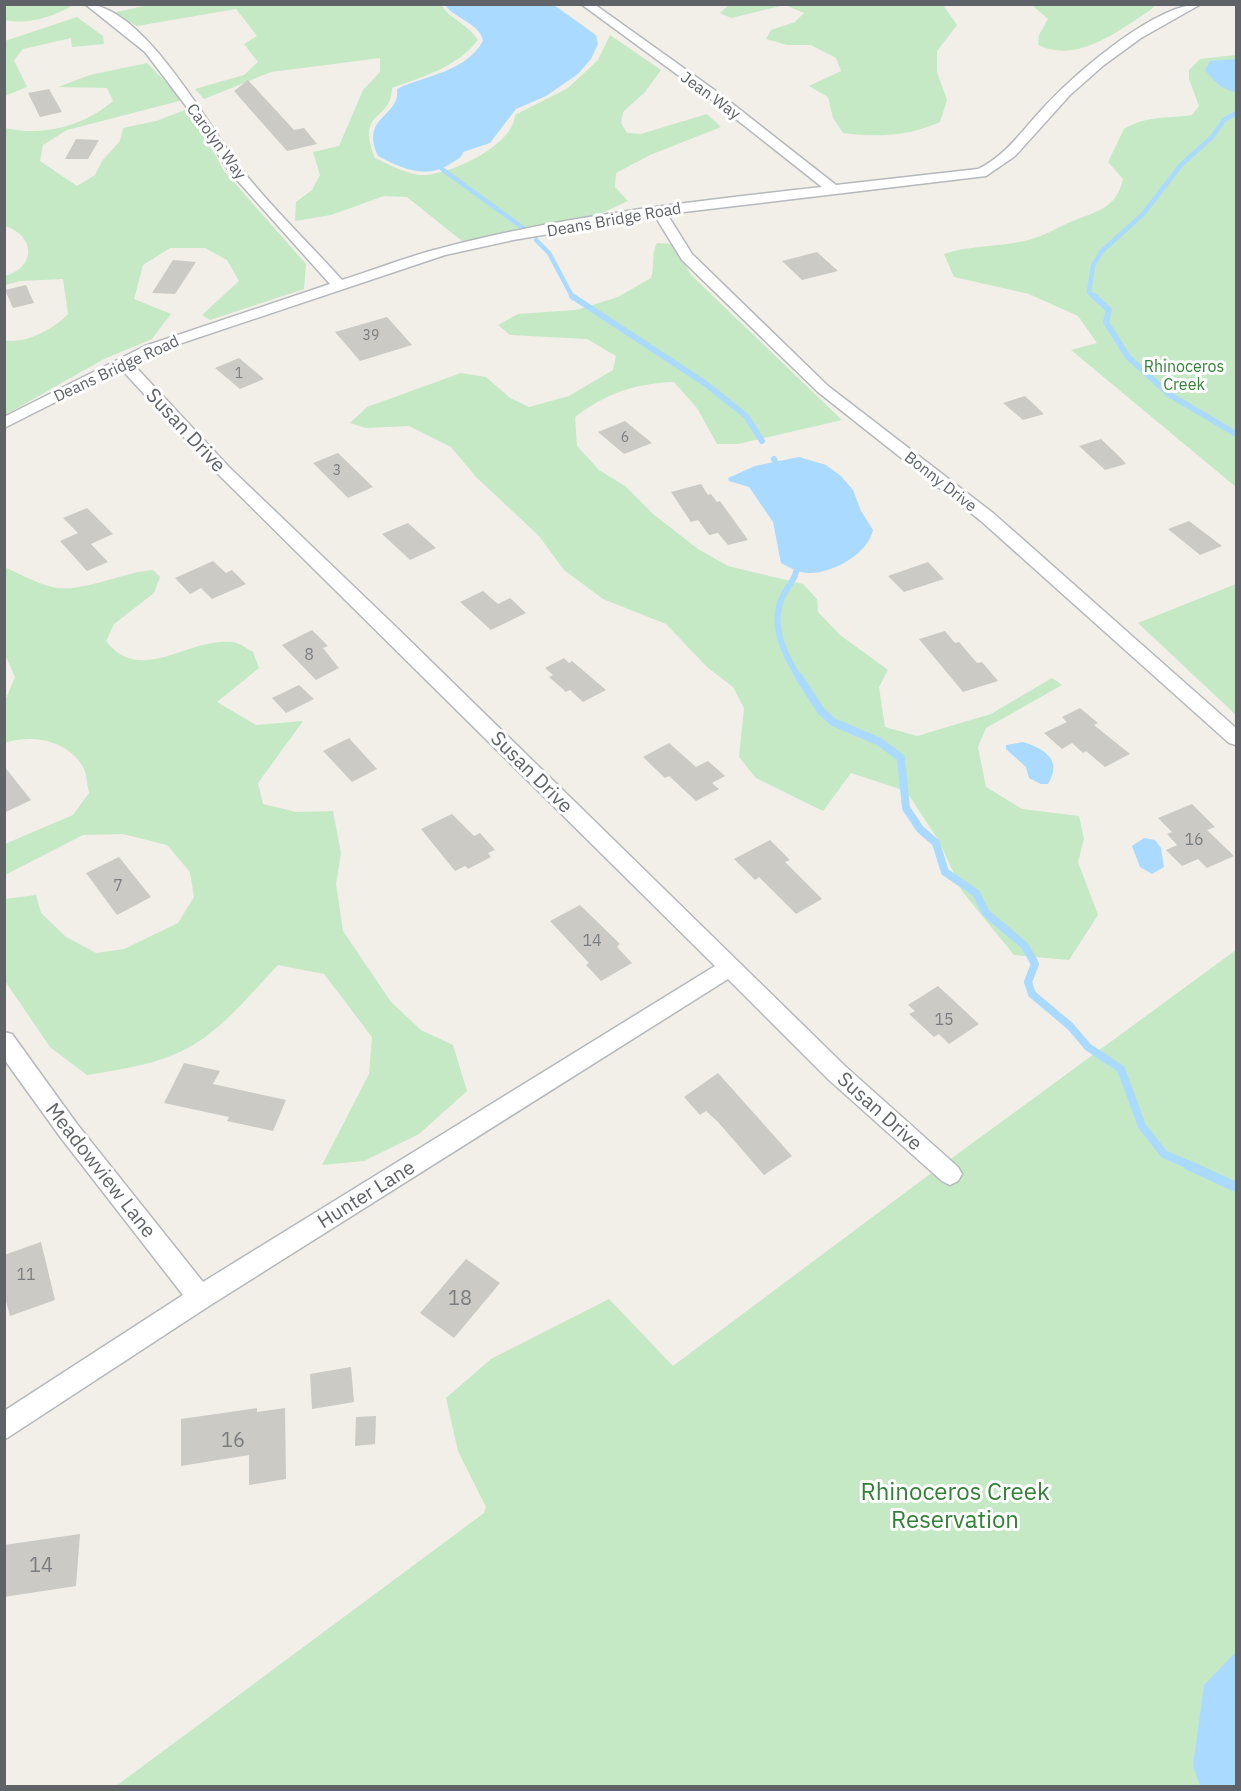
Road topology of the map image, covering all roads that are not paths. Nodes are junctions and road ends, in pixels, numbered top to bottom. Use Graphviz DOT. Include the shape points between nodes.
graph roads {
  1 [pos="90,4"];
  2 [pos="586,4"];
  3 [pos="1196,4"];
  4 [pos="833,189"];
  5 [pos="659,212"];
  6 [pos="339,285"];
  7 [pos="122,361"];
  8 [pos="4,423"];
  9 [pos="1236,738"];
  10 [pos="730,967"];
  11 [pos="4,1041"];
  12 [pos="950,1174"];
  13 [pos="200,1298"];
  14 [pos="4,1427"];
  1 -- 6 [label="street, Carolyn Way" via="148,49 234,168"];
  2 -- 4 [label="street, Jean Way" via="716,97"];
  3 -- 4 [label="street, Deans Bridge Road" via="1137,36 1093,69 1050,107 996,167 964,177"];
  4 -- 5 [label="street, Deans Bridge Road"];
  5 -- 6 [label="street, Deans Bridge Road" via="474,244"];
  5 -- 9 [label="street, Bonny Drive" via="687,257 823,389 987,517"];
  6 -- 7 [label="street, Deans Bridge Road"];
  7 -- 8 [label="street, Deans Bridge Road"];
  7 -- 10 [label="street, Susan Drive" via="224,471"];
  10 -- 12 [label="street, Susan Drive" via="837,1073"];
  10 -- 13 [label="street, Hunter Lane"];
  11 -- 13 [label="street, Meadowview Lane"];
  13 -- 14 [label="street, Hunter Lane"];
}
